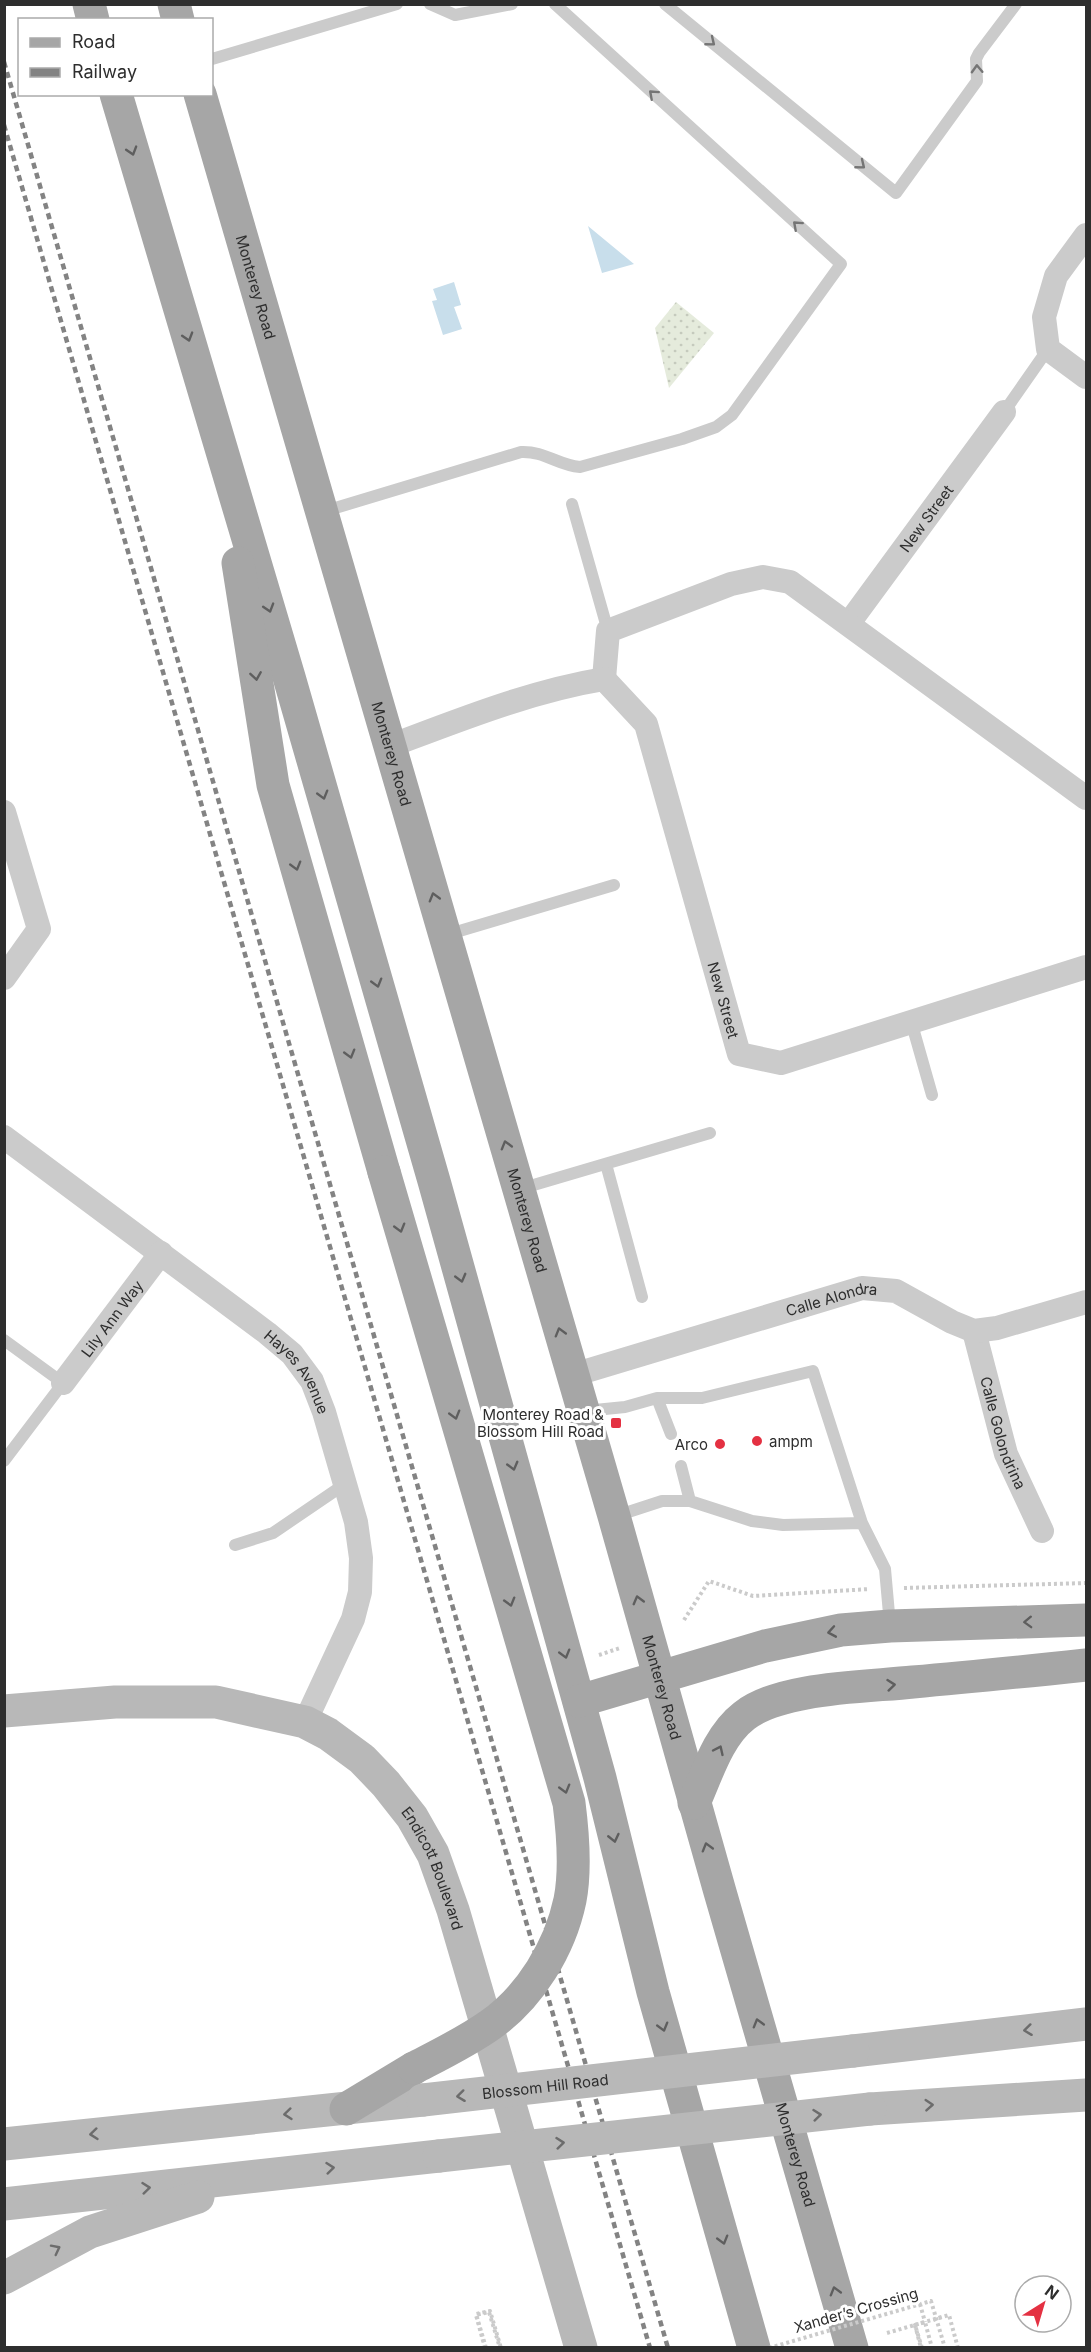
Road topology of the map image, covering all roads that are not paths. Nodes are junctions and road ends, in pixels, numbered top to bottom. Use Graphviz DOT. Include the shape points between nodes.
graph roads {
  1 [pos="397,4"];
  2 [pos="430,4"];
  3 [pos="513,4"];
  4 [pos="555,4"];
  5 [pos="665,4"];
  6 [pos="1016,4"];
  7 [pos="213,59"];
  8 [pos="117,96"];
  9 [pos="201,96"];
  10 [pos="1086,235"];
  11 [pos="1048,349"];
  12 [pos="1086,377"];
  13 [pos="1004,412"];
  14 [pos="216,431"];
  15 [pos="572,504"];
  16 [pos="322,512"];
  17 [pos="849,623"];
  18 [pos="608,631"];
  19 [pos="604,679"];
  20 [pos="390,746"];
  21 [pos="1086,798"];
  22 [pos="4,812"];
  23 [pos="614,885"];
  24 [pos="445,935"];
  25 [pos="1086,967"];
  26 [pos="4,978"];
  27 [pos="911,1022"];
  28 [pos="932,1095"];
  29 [pos="710,1133"];
  30 [pos="4,1137"];
  31 [pos="606,1164"];
  32 [pos="519,1189"];
  33 [pos="161,1252"];
  34 [pos="642,1297"];
  35 [pos="1086,1302"];
  36 [pos="974,1331"];
  37 [pos="4,1340"];
  38 [pos="573,1375"];
  39 [pos="63,1383"];
  40 [pos="657,1398"];
  41 [pos="583,1411"];
  42 [pos="671,1434"];
  43 [pos="4,1461"];
  44 [pos="681,1466"];
  45 [pos="345,1484"];
  46 [pos="690,1501"];
  47 [pos="614,1516"];
  48 [pos="862,1523"];
  49 [pos="1042,1531"];
  50 [pos="236,1545"];
  51 [pos="1086,1620"];
  52 [pos="890,1626"];
  53 [pos="1086,1665"];
  54 [pos="659,1677"];
  55 [pos="579,1701"];
  56 [pos="4,1712"];
  57 [pos="305,1722"];
  58 [pos="694,1803"];
  59 [pos="1086,2024"];
  60 [pos="1086,2095"];
  61 [pos="346,2109"];
  62 [pos="4,2144"];
  63 [pos="272,2174"];
  64 [pos="4,2204"];
  65 [pos="4,2277"];
  66 [pos="581,2348"];
  67 [pos="754,2348"];
  68 [pos="852,2348"];
  1 -- 7 [label="lane"];
  2 -- 3 [label="lane" via="455,15"];
  16 -- 4 [label="lane, one-way" via="521,452 536,451 580,467 716,427 732,415 841,264"];
  5 -- 6 [label="lane, one-way" via="896,193 977,81 979,53"];
  8 -- 14 [label="main road, one-way"];
  9 -- 16 [label="main road, Monterey Road"];
  10 -- 11 [label="street" via="1056,276 1044,317"];
  11 -- 12 [label="street"];
  11 -- 13 [label="lane"];
  13 -- 17 [label="street, New Street"];
  14 -- 55 [label="main road, one-way" via="421,1135"];
  14 -- 61 [label="main road, one-way, bridge" via="273,785 569,1803 572,1828 570,1900 544,1966 520,1998 491,2024"];
  15 -- 18 [label="lane"];
  16 -- 20 [label="main road, Monterey Road"];
  17 -- 18 [label="street" via="790,582 763,578 731,584"];
  17 -- 21 [label="street"];
  18 -- 19 [label="street"];
  19 -- 20 [label="street" via="447,724"];
  19 -- 27 [label="street, New Street" via="646,724 739,1054 781,1063"];
  24 -- 20 [label="main road, Monterey Road, one-way"];
  22 -- 26 [label="street" via="39,929"];
  23 -- 24 [label="lane"];
  32 -- 24 [label="main road, Monterey Road, one-way"];
  25 -- 27 [label="street, New Street"];
  27 -- 28 [label="lane"];
  29 -- 31 [label="lane"];
  30 -- 33 [label="street, Hayes Avenue"];
  31 -- 32 [label="lane"];
  31 -- 34 [label="lane"];
  38 -- 32 [label="main road, Monterey Road, one-way"];
  33 -- 39 [label="street, Lily Ann Way"];
  33 -- 45 [label="street, Hayes Avenue" via="292,1354 312,1381"];
  35 -- 36 [label="street"];
  36 -- 38 [label="street, Calle Alondra" via="896,1291 862,1288"];
  36 -- 49 [label="street, Calle Golondrina" via="1006,1454"];
  37 -- 39 [label="lane"];
  38 -- 41 [label="main road, Monterey Road"];
  39 -- 43 [label="lane, Lily Ann Way"];
  40 -- 41 [label="lane" via="625,1407"];
  40 -- 42 [label="lane"];
  40 -- 48 [label="lane" via="702,1398 813,1371"];
  41 -- 47 [label="main road, Monterey Road"];
  44 -- 46 [label="lane"];
  45 -- 50 [label="lane" via="273,1533"];
  45 -- 57 [label="street, Hayes Avenue" via="361,1558 360,1592 342,1646"];
  46 -- 47 [label="lane" via="662,1502"];
  46 -- 48 [label="lane" via="720,1512 783,1525"];
  54 -- 47 [label="main road, Monterey Road, one-way"];
  48 -- 52 [label="lane" via="885,1569"];
  51 -- 52 [label="main road, one-way"];
  52 -- 54 [label="main road, one-way" via="803,1637"];
  58 -- 53 [label="main road, one-way" via="732,1728 762,1705 812,1693"];
  54 -- 55 [label="main road"];
  54 -- 58 [label="main road, Monterey Road"];
  55 -- 67 [label="main road, one-way" via="653,1992"];
  56 -- 57 [label="main road, Endicott Boulevard" via="115,1702 216,1702"];
  57 -- 66 [label="main road, Endicott Boulevard" via="362,1759 412,1817 433,1854 470,1965"];
  68 -- 58 [label="main road, Monterey Road, one-way"];
  59 -- 61 [label="main road, Blossom Hill Road, one-way, bridge"];
  63 -- 60 [label="main road, one-way, bridge" via="870,2109"];
  61 -- 62 [label="main road, Blossom Hill Road, one-way"];
  64 -- 63 [label="main road, one-way"];
  65 -- 63 [label="main road, one-way" via="90,2232"];
}
